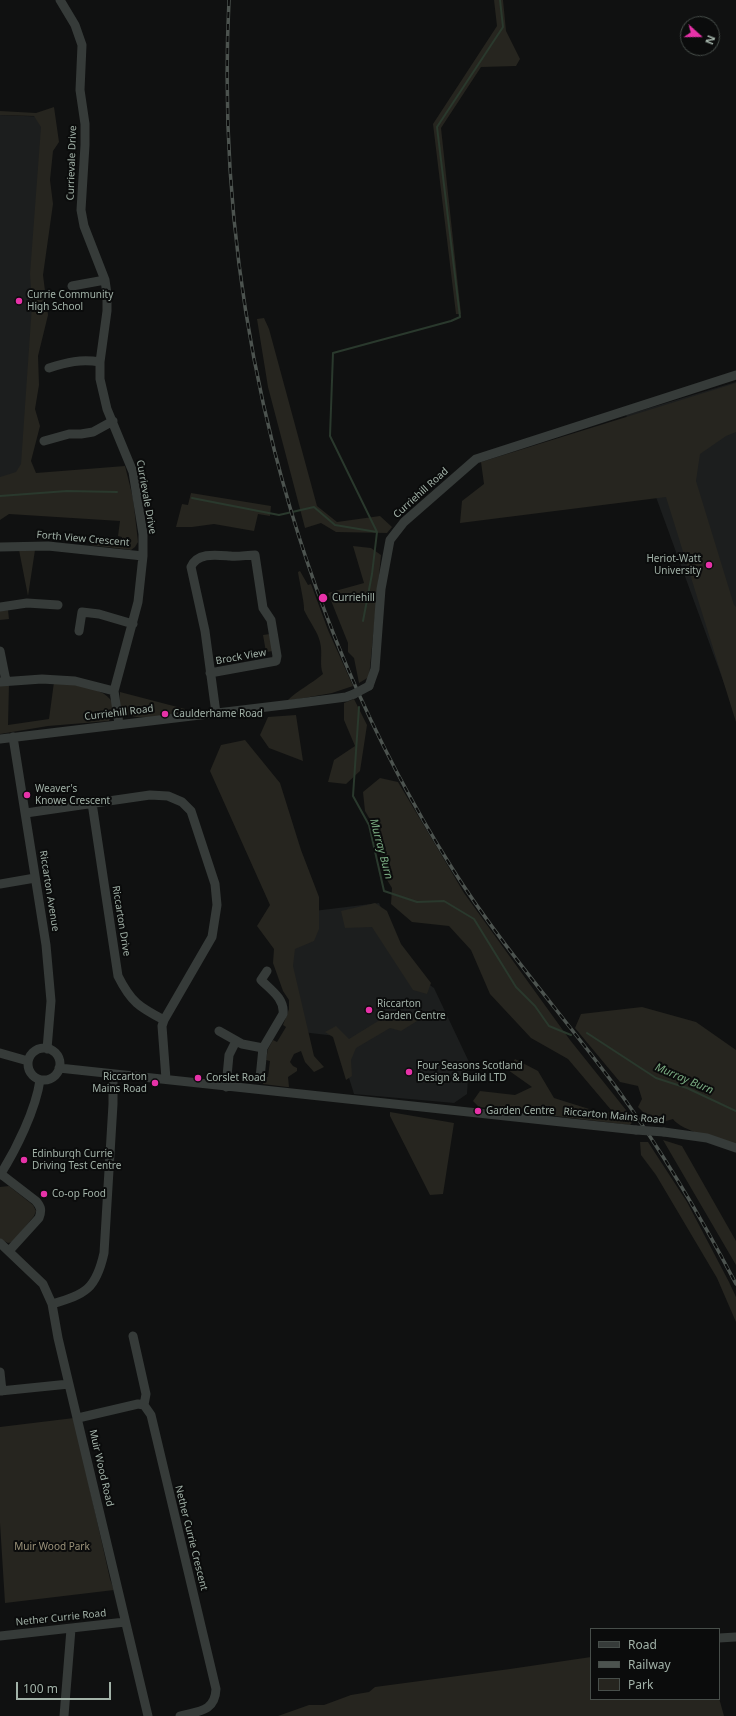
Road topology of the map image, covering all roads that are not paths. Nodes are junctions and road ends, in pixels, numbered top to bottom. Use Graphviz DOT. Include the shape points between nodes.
graph roads {
  1 [pos="60,0"];
  2 [pos="105,280"];
  3 [pos="72,286"];
  4 [pos="100,362"];
  5 [pos="49,368"];
  6 [pos="736,375"];
  7 [pos="113,421"];
  8 [pos="44,441"];
  9 [pos="0,547"];
  10 [pos="143,556"];
  11 [pos="58,605"];
  12 [pos="0,607"];
  13 [pos="133,624"];
  14 [pos="79,631"];
  15 [pos="0,651"];
  16 [pos="210,673"];
  17 [pos="3,681"];
  18 [pos="114,691"];
  19 [pos="216,713"];
  20 [pos="120,724"];
  21 [pos="13,737"];
  22 [pos="0,738"];
  23 [pos="92,803"];
  24 [pos="26,813"];
  25 [pos="35,878"];
  26 [pos="0,884"];
  27 [pos="267,971"];
  28 [pos="164,1020"];
  29 [pos="219,1031"];
  30 [pos="236,1041"];
  31 [pos="263,1048"];
  32 [pos="47,1049"];
  33 [pos="0,1053"];
  34 [pos="28,1061"];
  35 [pos="59,1068"];
  36 [pos="113,1074"];
  37 [pos="260,1078"];
  38 [pos="40,1080"];
  39 [pos="166,1080"];
  40 [pos="226,1087"];
  41 [pos="736,1148"];
  42 [pos="0,1174"];
  43 [pos="0,1243"];
  44 [pos="9,1251"];
  45 [pos="52,1304"];
  46 [pos="132,1342"];
  47 [pos="0,1372"];
  48 [pos="69,1384"];
  49 [pos="1,1391"];
  50 [pos="144,1405"];
  51 [pos="78,1418"];
  52 [pos="125,1622"];
  53 [pos="71,1629"];
  54 [pos="0,1636"];
  55 [pos="736,1637"];
  56 [pos="720,1638"];
  57 [pos="64,1716"];
  58 [pos="148,1716"];
  59 [pos="180,1716"];
  1 -- 2 [label="street, Currievale Drive" via="75,25 82,45 80,90 85,145 81,210 84,226"];
  2 -- 3 [label="street"];
  2 -- 4 [label="street, Currievale Drive" via="107,311"];
  4 -- 5 [label="street" via="85,359"];
  4 -- 7 [label="street, Currievale Drive" via="103,395"];
  6 -- 19 [label="street, Curriehill Road, bridge" via="476,459 404,522 390,540 381,589 375,669 369,686 354,694 330,699"];
  7 -- 8 [label="street" via="93,432 69,434"];
  7 -- 10 [label="street, Currievale Drive" via="133,472 143,534"];
  9 -- 10 [label="street, Forth View Crescent" via="48,546"];
  10 -- 13 [label="street"];
  11 -- 12 [label="street" via="27,603"];
  13 -- 14 [label="street" via="82,612"];
  13 -- 18 [label="street"];
  15 -- 17 [label="street"];
  16 -- 16 [label="street, Brock View" via="205,631 191,566 198,558 219,554 255,555 263,608 271,620 276,661"];
  16 -- 19 [label="street"];
  17 -- 18 [label="street" via="42,678 75,681"];
  18 -- 20 [label="street"];
  19 -- 20 [label="street, Curriehill Road"];
  20 -- 21 [label="street, Curriehill Road"];
  21 -- 22 [label="street, Curriehill Road"];
  21 -- 24 [label="street, Riccarton Avenue"];
  23 -- 24 [label="street"];
  23 -- 28 [label="street, Riccarton Drive" via="118,976 128,996 142,1009"];
  23 -- 28 [label="street" via="150,795 168,796 182,802 191,811 203,845 217,905 212,937"];
  24 -- 25 [label="street, Riccarton Avenue"];
  25 -- 26 [label="street"];
  25 -- 32 [label="street, Riccarton Avenue" via="46,945 51,1001"];
  27 -- 31 [label="street" via="261,980 281,1000 284,1010"];
  28 -- 39 [label="street" via="162,1033"];
  29 -- 30 [label="street"];
  30 -- 31 [label="street" via="246,1046"];
  30 -- 40 [label="street" via="229,1055"];
  31 -- 37 [label="street"];
  32 -- 34 [label="street" via="34,1052"];
  32 -- 35 [label="street" via="58,1059"];
  33 -- 34 [label="street"];
  34 -- 38 [label="street" via="29,1071"];
  35 -- 36 [label="street, Riccarton Mains Road"];
  35 -- 38 [label="street" via="50,1079"];
  36 -- 39 [label="street, Riccarton Mains Road"];
  36 -- 45 [label="street" via="104,1253 100,1272 91,1287 74,1298"];
  38 -- 42 [label="street" via="17,1145"];
  39 -- 40 [label="street, Riccarton Mains Road"];
  40 -- 41 [label="street, Riccarton Mains Road, bridge" via="664,1132 707,1138"];
  42 -- 44 [label="street" via="36,1202 41,1212 39,1218"];
  43 -- 44 [label="street, Muir Wood Road"];
  44 -- 45 [label="street, Muir Wood Road" via="43,1284"];
  45 -- 48 [label="street, Muir Wood Road"];
  46 -- 50 [label="street, Nether Currie Crescent" via="146,1394"];
  47 -- 49 [label="street"];
  48 -- 49 [label="street"];
  48 -- 51 [label="street, Muir Wood Road"];
  50 -- 51 [label="street" via="138,1404"];
  50 -- 59 [label="street, Nether Currie Crescent" via="151,1415 216,1689 213,1702 206,1709"];
  51 -- 52 [label="street, Muir Wood Road"];
  52 -- 53 [label="street, Nether Currie Road"];
  52 -- 58 [label="street, Muir Wood Road"];
  53 -- 54 [label="street, Nether Currie Road"];
  53 -- 57 [label="street"];
  55 -- 56 [label="street"];
}
